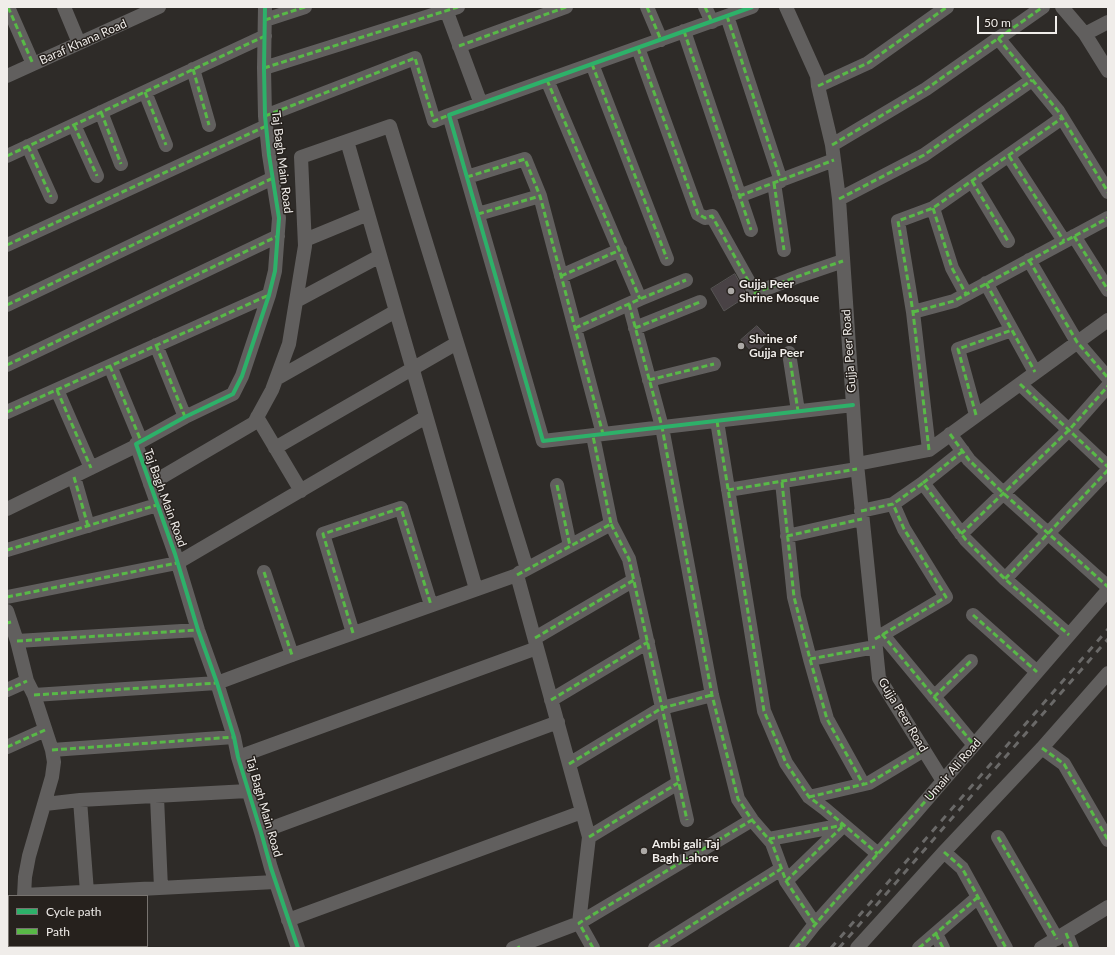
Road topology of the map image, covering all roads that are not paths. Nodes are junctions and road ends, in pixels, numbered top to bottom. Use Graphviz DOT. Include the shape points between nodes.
graph roads {
  1 [pos="8,7"];
  2 [pos="64,7"];
  3 [pos="159,7"];
  4 [pos="305,7"];
  5 [pos="566,7"];
  6 [pos="647,7"];
  7 [pos="705,7"];
  8 [pos="752,7"];
  9 [pos="786,7"];
  10 [pos="947,7"];
  11 [pos="1042,7"];
  12 [pos="1062,7"];
  13 [pos="450,8"];
  14 [pos="265,14"];
  15 [pos="727,16"];
  16 [pos="712,22"];
  17 [pos="1108,22"];
  18 [pos="684,32"];
  19 [pos="1085,34"];
  20 [pos="264,36"];
  21 [pos="998,38"];
  22 [pos="661,40"];
  23 [pos="79,43"];
  24 [pos="459,46"];
  25 [pos="638,48"];
  26 [pos="33,64"];
  27 [pos="592,64"];
  28 [pos="264,68"];
  29 [pos="194,69"];
  30 [pos="1108,71"];
  31 [pos="7,76"];
  32 [pos="547,80"];
  33 [pos="1032,80"];
  34 [pos="818,86"];
  35 [pos="145,92"];
  36 [pos="481,104"];
  37 [pos="101,112"];
  38 [pos="449,115"];
  39 [pos="1062,118"];
  40 [pos="266,121"];
  41 [pos="74,125"];
  42 [pos="209,125"];
  43 [pos="347,141"];
  44 [pos="166,145"];
  45 [pos="832,145"];
  46 [pos="28,146"];
  47 [pos="7,156"];
  48 [pos="1009,156"];
  49 [pos="834,160"];
  50 [pos="121,164"];
  51 [pos="97,176"];
  52 [pos="467,177"];
  53 [pos="273,178"];
  54 [pos="972,181"];
  55 [pos="777,182"];
  56 [pos="1108,192"];
  57 [pos="540,196"];
  58 [pos="739,196"];
  59 [pos="51,197"];
  60 [pos="839,200"];
  61 [pos="933,208"];
  62 [pos="368,214"];
  63 [pos="478,214"];
  64 [pos="1108,218"];
  65 [pos="751,230"];
  66 [pos="278,236"];
  67 [pos="1069,238"];
  68 [pos="305,240"];
  69 [pos="1008,241"];
  70 [pos="7,245"];
  71 [pos="620,250"];
  72 [pos="784,250"];
  73 [pos="380,256"];
  74 [pos="668,259"];
  75 [pos="1029,260"];
  76 [pos="843,262"];
  77 [pos="561,276"];
  78 [pos="686,280"];
  79 [pos="986,283"];
  80 [pos="1108,290"];
  81 [pos="966,294"];
  82 [pos="269,295"];
  83 [pos="296,301"];
  84 [pos="634,301"];
  85 [pos="700,302"];
  86 [pos="7,305"];
  87 [pos="396,311"];
  88 [pos="913,312"];
  89 [pos="1108,320"];
  90 [pos="575,328"];
  91 [pos="635,328"];
  92 [pos="1012,330"];
  93 [pos="1077,342"];
  94 [pos="457,343"];
  95 [pos="156,345"];
  96 [pos="789,353"];
  97 [pos="714,364"];
  98 [pos="7,365"];
  99 [pos="110,366"];
  100 [pos="412,369"];
  101 [pos="1035,372"];
  102 [pos="1108,378"];
  103 [pos="276,379"];
  104 [pos="649,380"];
  105 [pos="1020,384"];
  106 [pos="1108,386"];
  107 [pos="57,390"];
  108 [pos="853,405"];
  109 [pos="798,411"];
  110 [pos="7,412"];
  111 [pos="976,415"];
  112 [pos="185,417"];
  113 [pos="426,417"];
  114 [pos="257,418"];
  115 [pos="717,421"];
  116 [pos="662,427"];
  117 [pos="1069,430"];
  118 [pos="950,434"];
  119 [pos="598,435"];
  120 [pos="139,444"];
  121 [pos="275,448"];
  122 [pos="928,450"];
  123 [pos="963,451"];
  124 [pos="857,467"];
  125 [pos="91,468"];
  126 [pos="1108,469"];
  127 [pos="74,477"];
  128 [pos="782,482"];
  129 [pos="923,483"];
  130 [pos="150,484"];
  131 [pos="557,485"];
  132 [pos="728,490"];
  133 [pos="301,491"];
  134 [pos="1003,493"];
  135 [pos="893,504"];
  136 [pos="157,505"];
  137 [pos="7,509"];
  138 [pos="862,515"];
  139 [pos="610,524"];
  140 [pos="88,526"];
  141 [pos="1048,533"];
  142 [pos="961,534"];
  143 [pos="787,536"];
  144 [pos="570,546"];
  145 [pos="7,550"];
  146 [pos="178,563"];
  147 [pos="264,572"];
  148 [pos="522,572"];
  149 [pos="1005,579"];
  150 [pos="634,580"];
  151 [pos="1108,588"];
  152 [pos="476,589"];
  153 [pos="7,598"];
  154 [pos="431,605"];
  155 [pos="974,615"];
  156 [pos="8,619"];
  157 [pos="198,630"];
  158 [pos="353,633"];
  159 [pos="1069,635"];
  160 [pos="877,640"];
  161 [pos="17,641"];
  162 [pos="648,642"];
  163 [pos="536,643"];
  164 [pos="292,655"];
  165 [pos="810,659"];
  166 [pos="971,661"];
  167 [pos="1038,672"];
  168 [pos="1108,673"];
  169 [pos="27,681"];
  170 [pos="217,683"];
  171 [pos="7,690"];
  172 [pos="34,695"];
  173 [pos="712,696"];
  174 [pos="934,697"];
  175 [pos="551,700"];
  176 [pos="662,708"];
  177 [pos="558,722"];
  178 [pos="45,730"];
  179 [pos="234,737"];
  180 [pos="974,745"];
  181 [pos="7,747"];
  182 [pos="1042,748"];
  183 [pos="52,750"];
  184 [pos="924,750"];
  185 [pos="238,757"];
  186 [pos="569,764"];
  187 [pos="943,781"];
  188 [pos="678,783"];
  189 [pos="863,784"];
  190 [pos="248,791"];
  191 [pos="157,797"];
  192 [pos="809,797"];
  193 [pos="80,800"];
  194 [pos="45,804"];
  195 [pos="582,812"];
  196 [pos="687,820"];
  197 [pos="752,820"];
  198 [pos="844,825"];
  199 [pos="262,832"];
  200 [pos="589,837"];
  201 [pos="998,837"];
  202 [pos="769,839"];
  203 [pos="1108,840"];
  204 [pos="944,852"];
  205 [pos="878,854"];
  206 [pos="784,875"];
  207 [pos="275,882"];
  208 [pos="161,888"];
  209 [pos="87,892"];
  210 [pos="24,895"];
  211 [pos="978,897"];
  212 [pos="1108,907"];
  213 [pos="288,920"];
  214 [pos="579,923"];
  215 [pos="815,924"];
  216 [pos="936,934"];
  217 [pos="1061,936"];
  218 [pos="517,947"];
  219 [pos="298,948"];
  220 [pos="593,948"];
  221 [pos="655,948"];
  222 [pos="796,948"];
  223 [pos="856,948"];
  224 [pos="920,948"];
  225 [pos="943,948"];
  226 [pos="1006,948"];
  227 [pos="1041,948"];
  228 [pos="1072,948"];
  1 -- 26 [label="street"];
  2 -- 23 [label="street"];
  3 -- 23 [label="street, Baraf Khana Road"];
  4 -- 14 [label="street"];
  5 -- 24 [label="street"];
  6 -- 22 [label="street"];
  7 -- 16 [label="street"];
  8 -- 15 [label="street"];
  9 -- 34 [label="street, Gujja Peer Road" via="817,76"];
  10 -- 34 [label="street" via="868,63"];
  11 -- 21 [label="street"];
  12 -- 19 [label="street"];
  13 -- 24 [label="street"];
  13 -- 28 [label="street"];
  14 -- 20 [label="street, Taj Bagh Main Road"];
  15 -- 16 [label="street"];
  15 -- 55 [label="street"];
  16 -- 18 [label="street"];
  17 -- 19 [label="street"];
  18 -- 22 [label="street"];
  18 -- 58 [label="street"];
  19 -- 30 [label="street"];
  20 -- 28 [label="street, Taj Bagh Main Road"];
  20 -- 29 [label="street"];
  21 -- 33 [label="street"];
  21 -- 45 [label="street" via="926,89"];
  22 -- 25 [label="street"];
  23 -- 26 [label="street, Baraf Khana Road"];
  24 -- 36 [label="street"];
  25 -- 27 [label="street"];
  25 -- 76 [label="street" via="698,214 704,218 712,216 755,293"];
  26 -- 31 [label="street, Baraf Khana Road"];
  27 -- 32 [label="street"];
  27 -- 74 [label="street"];
  28 -- 40 [label="street, Taj Bagh Main Road"];
  29 -- 35 [label="street"];
  29 -- 42 [label="street"];
  32 -- 36 [label="street"];
  32 -- 71 [label="street"];
  33 -- 39 [label="street"];
  33 -- 60 [label="street" via="924,155"];
  34 -- 45 [label="street, Gujja Peer Road"];
  35 -- 37 [label="street"];
  35 -- 44 [label="street"];
  36 -- 38 [label="street"];
  37 -- 41 [label="street"];
  37 -- 50 [label="street"];
  38 -- 40 [label="street" via="434,121 415,58"];
  38 -- 52 [label="street"];
  39 -- 48 [label="street"];
  39 -- 56 [label="street"];
  40 -- 53 [label="street, Taj Bagh Main Road"];
  40 -- 70 [label="street"];
  41 -- 46 [label="street"];
  41 -- 51 [label="street"];
  43 -- 62 [label="street"];
  43 -- 68 [label="street" via="301,157"];
  43 -- 94 [label="street" via="390,126"];
  45 -- 49 [label="street, Gujja Peer Road"];
  46 -- 47 [label="street"];
  46 -- 59 [label="street"];
  48 -- 54 [label="street"];
  48 -- 67 [label="street"];
  49 -- 55 [label="street"];
  49 -- 60 [label="street, Gujja Peer Road"];
  52 -- 57 [label="street" via="526,159"];
  52 -- 63 [label="street"];
  53 -- 66 [label="street, Taj Bagh Main Road" via="280,218"];
  53 -- 86 [label="street"];
  54 -- 61 [label="street"];
  54 -- 69 [label="street"];
  55 -- 58 [label="street"];
  55 -- 72 [label="street"];
  57 -- 63 [label="street"];
  57 -- 77 [label="street"];
  58 -- 65 [label="street"];
  60 -- 76 [label="street, Gujja Peer Road"];
  61 -- 81 [label="street" via="952,268"];
  61 -- 88 [label="street" via="898,221"];
  62 -- 68 [label="street"];
  62 -- 73 [label="street"];
  63 -- 119 [label="street" via="543,441"];
  64 -- 67 [label="street"];
  66 -- 82 [label="street, Taj Bagh Main Road" via="275,271"];
  66 -- 98 [label="street"];
  67 -- 75 [label="street"];
  67 -- 80 [label="street"];
  68 -- 83 [label="street"];
  71 -- 77 [label="street"];
  71 -- 84 [label="street"];
  73 -- 83 [label="street"];
  73 -- 87 [label="street"];
  75 -- 79 [label="street"];
  75 -- 93 [label="street"];
  76 -- 108 [label="street, Gujja Peer Road"];
  77 -- 90 [label="street"];
  78 -- 84 [label="street"];
  79 -- 81 [label="street"];
  79 -- 92 [label="street"];
  81 -- 88 [label="street" via="954,301"];
  82 -- 95 [label="street"];
  82 -- 112 [label="street, Taj Bagh Main Road" via="242,376 233,394"];
  83 -- 103 [label="street" via="289,344"];
  84 -- 90 [label="street"];
  84 -- 91 [label="street"];
  85 -- 91 [label="street"];
  87 -- 100 [label="street"];
  87 -- 103 [label="street"];
  88 -- 122 [label="street"];
  89 -- 93 [label="street"];
  90 -- 119 [label="street"];
  91 -- 104 [label="street"];
  92 -- 101 [label="street"];
  92 -- 111 [label="street" via="958,349"];
  93 -- 101 [label="street"];
  93 -- 102 [label="street"];
  94 -- 100 [label="street"];
  94 -- 148 [label="street"];
  95 -- 99 [label="street"];
  95 -- 112 [label="street"];
  96 -- 109 [label="street"];
  97 -- 104 [label="street"];
  99 -- 107 [label="street"];
  99 -- 120 [label="street"];
  100 -- 113 [label="street"];
  100 -- 121 [label="street"];
  101 -- 105 [label="street"];
  103 -- 114 [label="street"];
  104 -- 116 [label="street"];
  105 -- 111 [label="street"];
  105 -- 117 [label="street"];
  106 -- 117 [label="street"];
  107 -- 110 [label="street"];
  107 -- 125 [label="street"];
  108 -- 109 [label="street"];
  108 -- 124 [label="street, Gujja Peer Road"];
  109 -- 115 [label="street"];
  111 -- 118 [label="street"];
  112 -- 120 [label="street, Taj Bagh Main Road"];
  113 -- 133 [label="street"];
  113 -- 152 [label="street"];
  114 -- 121 [label="street"];
  114 -- 130 [label="street" via="254,423"];
  115 -- 116 [label="street"];
  115 -- 132 [label="street"];
  116 -- 119 [label="street"];
  116 -- 173 [label="street"];
  117 -- 126 [label="street"];
  117 -- 134 [label="street"];
  118 -- 122 [label="street"];
  118 -- 123 [label="street"];
  119 -- 139 [label="street"];
  120 -- 125 [label="street"];
  120 -- 130 [label="street, Taj Bagh Main Road"];
  121 -- 133 [label="street"];
  122 -- 124 [label="street"];
  123 -- 129 [label="street"];
  123 -- 134 [label="street"];
  124 -- 128 [label="street"];
  124 -- 138 [label="street, Gujja Peer Road"];
  125 -- 127 [label="street"];
  126 -- 141 [label="street"];
  127 -- 137 [label="street"];
  127 -- 140 [label="street"];
  128 -- 132 [label="street"];
  128 -- 143 [label="street"];
  129 -- 135 [label="street"];
  129 -- 142 [label="street"];
  130 -- 136 [label="street, Taj Bagh Main Road"];
  131 -- 144 [label="street"];
  132 -- 192 [label="street" via="764,711 786,763"];
  133 -- 146 [label="street"];
  134 -- 141 [label="street"];
  134 -- 142 [label="street"];
  135 -- 138 [label="street"];
  135 -- 160 [label="street" via="904,529 946,597"];
  136 -- 140 [label="street"];
  136 -- 146 [label="street, Taj Bagh Main Road"];
  138 -- 143 [label="street"];
  138 -- 160 [label="street, Gujja Peer Road"];
  139 -- 144 [label="street"];
  139 -- 150 [label="street" via="629,559"];
  140 -- 145 [label="street"];
  141 -- 149 [label="street"];
  141 -- 151 [label="street"];
  142 -- 149 [label="street"];
  143 -- 165 [label="street" via="794,597"];
  144 -- 148 [label="street"];
  146 -- 153 [label="street"];
  146 -- 157 [label="street, Taj Bagh Main Road"];
  147 -- 164 [label="street"];
  148 -- 152 [label="street"];
  148 -- 163 [label="street"];
  149 -- 159 [label="street"];
  150 -- 162 [label="street"];
  150 -- 163 [label="street"];
  151 -- 159 [label="street, Umair Ali Road"];
  152 -- 154 [label="street"];
  154 -- 158 [label="street"];
  154 -- 158 [label="street" via="401,508 323,534"];
  155 -- 167 [label="street"];
  156 -- 161 [label="street"];
  157 -- 161 [label="street"];
  157 -- 170 [label="street, Taj Bagh Main Road"];
  158 -- 164 [label="street"];
  159 -- 167 [label="street, Umair Ali Road"];
  160 -- 165 [label="street"];
  160 -- 174 [label="street"];
  160 -- 184 [label="street, Gujja Peer Road" via="878,678"];
  161 -- 169 [label="street"];
  162 -- 175 [label="street"];
  162 -- 176 [label="street"];
  163 -- 175 [label="street"];
  163 -- 185 [label="street"];
  164 -- 170 [label="street"];
  165 -- 189 [label="street" via="827,719"];
  166 -- 174 [label="street"];
  167 -- 180 [label="street, Umair Ali Road"];
  168 -- 182 [label="street"];
  169 -- 171 [label="street"];
  169 -- 172 [label="street"];
  170 -- 172 [label="street"];
  170 -- 179 [label="street, Taj Bagh Main Road"];
  172 -- 178 [label="street"];
  173 -- 176 [label="street"];
  173 -- 197 [label="street" via="738,799"];
  174 -- 180 [label="street"];
  175 -- 177 [label="street"];
  176 -- 186 [label="street"];
  176 -- 188 [label="street"];
  177 -- 186 [label="street"];
  177 -- 199 [label="street"];
  178 -- 181 [label="street"];
  178 -- 183 [label="street"];
  179 -- 183 [label="street"];
  179 -- 185 [label="street, Taj Bagh Main Road"];
  180 -- 187 [label="street, Umair Ali Road"];
  182 -- 203 [label="street" via="1064,764"];
  182 -- 204 [label="street"];
  183 -- 194 [label="street" via="54,762"];
  184 -- 187 [label="street, Gujja Peer Road"];
  184 -- 189 [label="street" via="869,783"];
  185 -- 190 [label="street, Taj Bagh Main Road"];
  186 -- 195 [label="street"];
  187 -- 205 [label="street, Umair Ali Road"];
  188 -- 196 [label="street"];
  188 -- 200 [label="street"];
  189 -- 192 [label="street"];
  190 -- 191 [label="street"];
  190 -- 199 [label="street, Taj Bagh Main Road"];
  191 -- 193 [label="street"];
  191 -- 208 [label="street"];
  192 -- 198 [label="street"];
  193 -- 194 [label="street"];
  193 -- 209 [label="street"];
  194 -- 210 [label="street" via="29,856"];
  195 -- 200 [label="street"];
  195 -- 213 [label="street"];
  197 -- 202 [label="street"];
  197 -- 214 [label="street"];
  198 -- 202 [label="street"];
  198 -- 205 [label="street"];
  198 -- 206 [label="street"];
  199 -- 207 [label="street, Taj Bagh Main Road"];
  200 -- 214 [label="street"];
  201 -- 217 [label="street"];
  202 -- 206 [label="street"];
  204 -- 211 [label="street" via="962,868"];
  204 -- 223 [label="street"];
  205 -- 215 [label="street, Umair Ali Road"];
  206 -- 215 [label="street"];
  206 -- 221 [label="street"];
  207 -- 208 [label="street"];
  207 -- 213 [label="street, Taj Bagh Main Road"];
  208 -- 209 [label="street"];
  209 -- 210 [label="street"];
  211 -- 216 [label="street"];
  211 -- 226 [label="street"];
  212 -- 217 [label="street"];
  213 -- 219 [label="street, Taj Bagh Main Road"];
  214 -- 218 [label="street"];
  214 -- 220 [label="street"];
  215 -- 222 [label="street, Umair Ali Road"];
  216 -- 224 [label="street"];
  216 -- 225 [label="street"];
  217 -- 227 [label="street"];
  217 -- 228 [label="street"];
}
